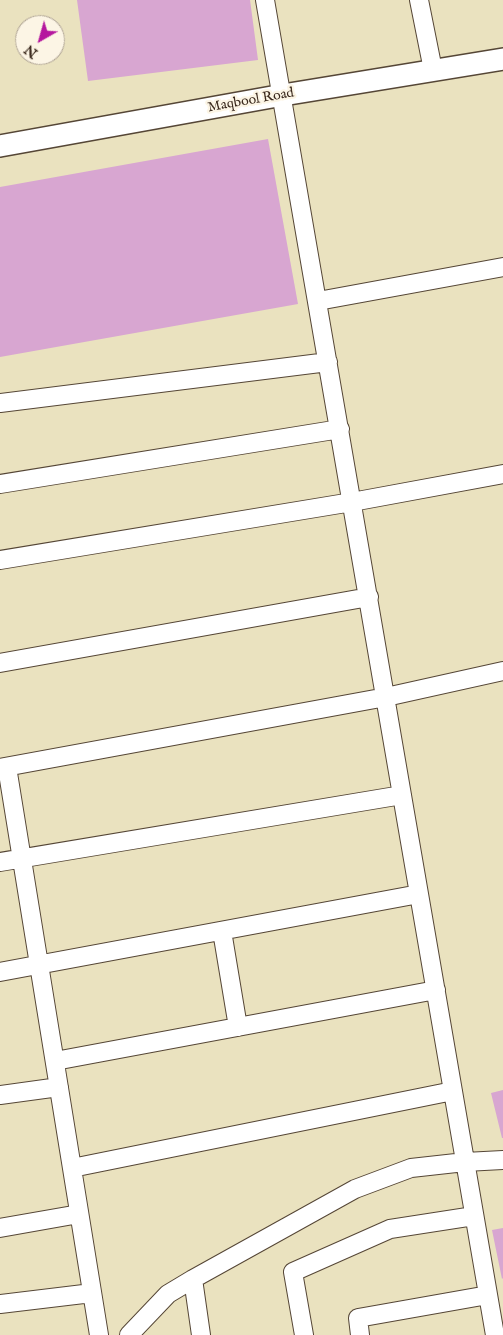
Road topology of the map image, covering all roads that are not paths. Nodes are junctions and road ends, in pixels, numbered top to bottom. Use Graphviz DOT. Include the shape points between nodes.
graph roads {
  1 [pos="265,0"];
  2 [pos="419,0"];
  3 [pos="503,59"];
  4 [pos="433,70"];
  5 [pos="283,95"];
  6 [pos="0,146"];
  7 [pos="503,267"];
  8 [pos="318,301"];
  9 [pos="328,362"];
  10 [pos="0,403"];
  11 [pos="340,429"];
  12 [pos="503,474"];
  13 [pos="0,484"];
  14 [pos="352,502"];
  15 [pos="0,560"];
  16 [pos="369,597"];
  17 [pos="0,663"];
  18 [pos="503,671"];
  19 [pos="386,698"];
  20 [pos="4,768"];
  21 [pos="402,795"];
  22 [pos="22,858"];
  23 [pos="0,862"];
  24 [pos="419,894"];
  25 [pos="222,931"];
  26 [pos="39,965"];
  27 [pos="0,972"];
  28 [pos="436,990"];
  29 [pos="238,1027"];
  30 [pos="54,1061"];
  31 [pos="59,1087"];
  32 [pos="453,1091"];
  33 [pos="0,1095"];
  34 [pos="503,1160"];
  35 [pos="465,1162"];
  36 [pos="72,1168"];
  37 [pos="79,1214"];
  38 [pos="474,1216"];
  39 [pos="0,1228"];
  40 [pos="193,1279"];
  41 [pos="92,1293"];
  42 [pos="488,1295"];
  43 [pos="0,1304"];
  44 [pos="99,1335"];
  45 [pos="129,1335"];
  46 [pos="201,1335"];
  47 [pos="304,1335"];
  48 [pos="360,1335"];
  49 [pos="494,1335"];
  1 -- 5 [label="street"];
  2 -- 4 [label="street"];
  3 -- 4 [label="street, Maqbool Road"];
  4 -- 5 [label="street, Maqbool Road"];
  5 -- 6 [label="street, Maqbool Road"];
  5 -- 8 [label="street"];
  7 -- 8 [label="street"];
  8 -- 9 [label="street"];
  9 -- 10 [label="street"];
  9 -- 11 [label="street"];
  11 -- 13 [label="street"];
  11 -- 14 [label="street"];
  12 -- 14 [label="street"];
  14 -- 15 [label="street"];
  14 -- 16 [label="street"];
  16 -- 17 [label="street"];
  16 -- 19 [label="street"];
  18 -- 19 [label="street"];
  19 -- 20 [label="street"];
  19 -- 21 [label="street"];
  20 -- 22 [label="street"];
  21 -- 22 [label="street"];
  21 -- 24 [label="street"];
  22 -- 23 [label="street"];
  22 -- 26 [label="street"];
  24 -- 25 [label="street"];
  24 -- 28 [label="street"];
  25 -- 26 [label="street"];
  25 -- 29 [label="street"];
  26 -- 27 [label="street"];
  26 -- 30 [label="street"];
  28 -- 29 [label="street"];
  28 -- 32 [label="street"];
  29 -- 30 [label="street"];
  30 -- 31 [label="street"];
  31 -- 33 [label="street"];
  31 -- 36 [label="street"];
  32 -- 35 [label="street"];
  32 -- 36 [label="street"];
  34 -- 35 [label="street"];
  35 -- 38 [label="street"];
  35 -- 40 [label="street" via="411,1168 355,1189"];
  36 -- 37 [label="street"];
  37 -- 39 [label="street"];
  37 -- 41 [label="street"];
  38 -- 42 [label="street"];
  38 -- 47 [label="street" via="390,1229 292,1272"];
  40 -- 45 [label="street" via="168,1294"];
  40 -- 46 [label="street"];
  41 -- 43 [label="street"];
  41 -- 44 [label="street"];
  42 -- 48 [label="street" via="358,1318"];
  42 -- 49 [label="street"];
}
